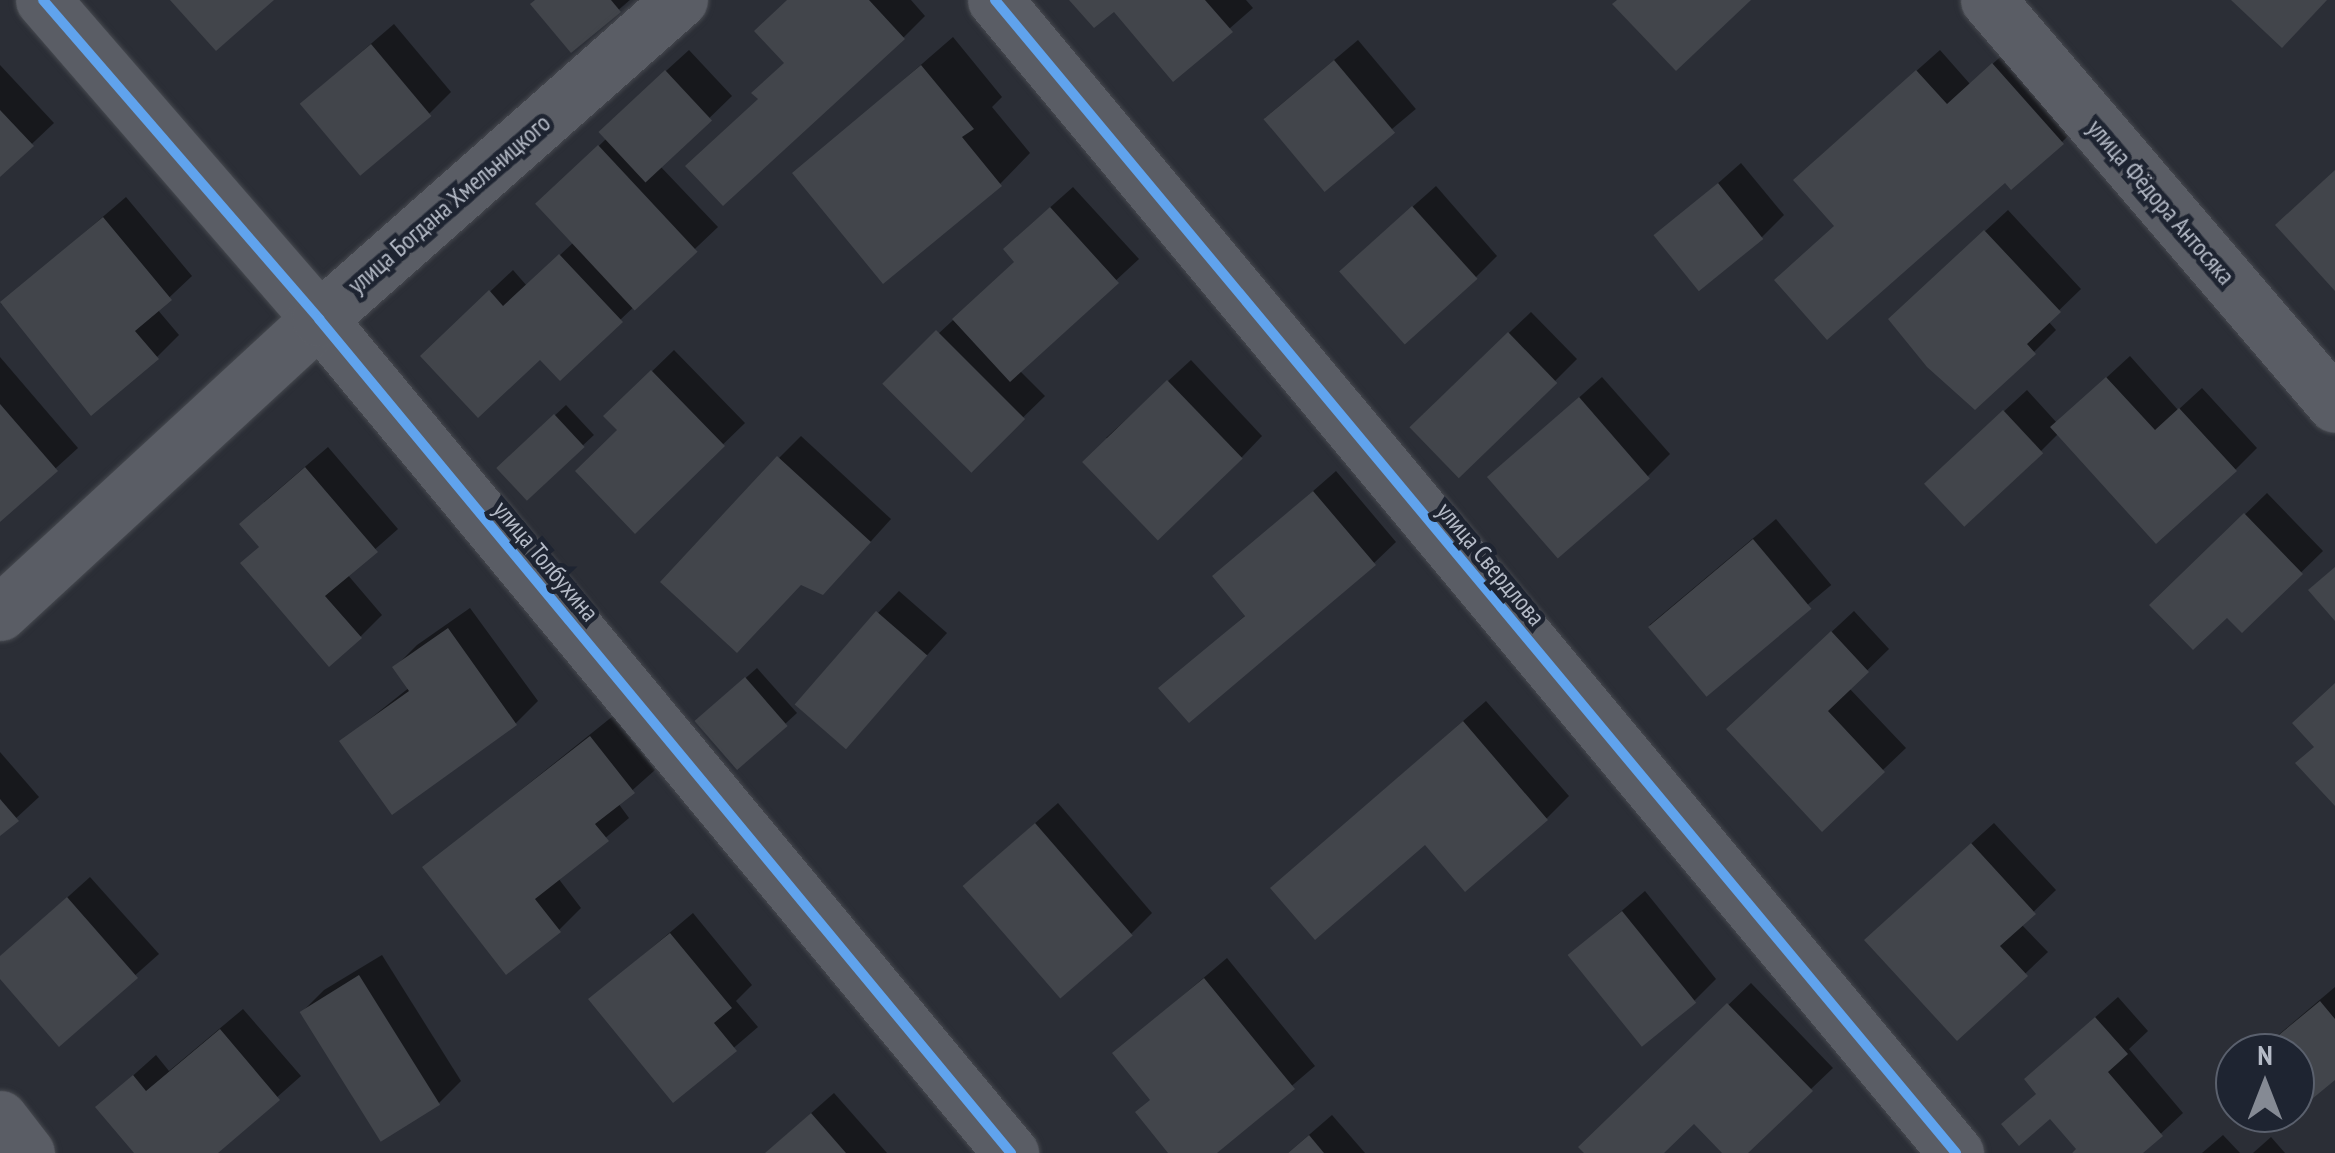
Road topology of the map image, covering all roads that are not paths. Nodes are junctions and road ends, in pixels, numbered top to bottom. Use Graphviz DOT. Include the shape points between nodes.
graph roads {
  1 [pos="44,0"];
  2 [pos="680,0"];
  3 [pos="995,0"];
  4 [pos="1988,0"];
  5 [pos="320,319"];
  6 [pos="2335,405"];
  7 [pos="0,613"];
  8 [pos="0,1118"];
  9 [pos="27,1153"];
  10 [pos="1011,1153"];
  11 [pos="1956,1153"];
  1 -- 5 [label="street, улица Толбухина"];
  2 -- 5 [label="street, улица Богдана Хмельницкого"];
  3 -- 11 [label="street, улица Свердлова"];
  4 -- 6 [label="street, улица Фёдора Антосяка"];
  5 -- 7 [label="street, улица Богдана Хмельницкого"];
  5 -- 10 [label="street, улица Толбухина"];
  8 -- 9 [label="street"];
}
